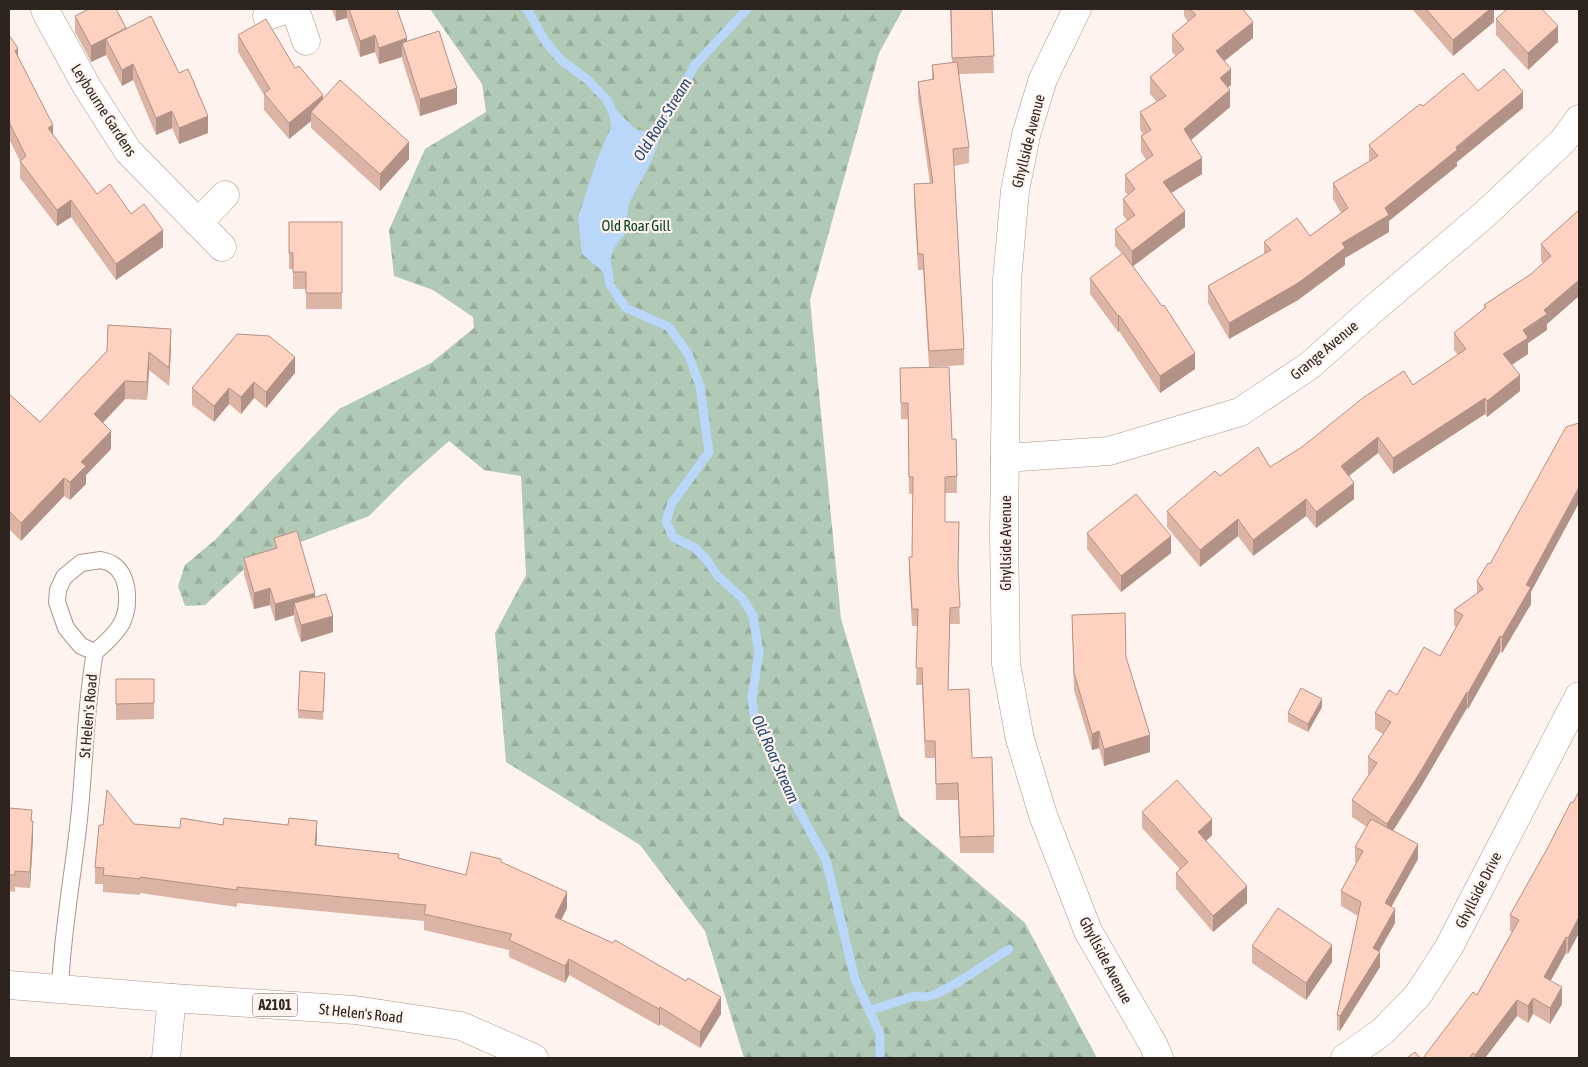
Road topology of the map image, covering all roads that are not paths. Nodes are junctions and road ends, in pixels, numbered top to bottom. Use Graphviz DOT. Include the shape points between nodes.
graph roads {
  1 [pos="45,9"];
  2 [pos="294,9"];
  3 [pos="1077,9"];
  4 [pos="306,40"];
  5 [pos="1579,119"];
  6 [pos="226,195"];
  7 [pos="198,223"];
  8 [pos="222,247"];
  9 [pos="1005,458"];
  10 [pos="95,652"];
  11 [pos="1579,696"];
  12 [pos="9,985"];
  13 [pos="60,989"];
  14 [pos="172,998"];
  15 [pos="166,1058"];
  16 [pos="534,1058"];
  17 [pos="1159,1058"];
  18 [pos="1346,1058"];
  1 -- 7 [label="street, Leybourne Gardens" via="86,87 128,151"];
  2 -- 4 [label="street"];
  3 -- 9 [label="street, Ghyllside Avenue" via="1043,80 1026,135 1015,191 1006,280"];
  5 -- 9 [label="street, Grange Avenue" via="1563,141 1484,215 1309,366 1240,412 1108,451"];
  6 -- 7 [label="street"];
  7 -- 8 [label="street, Leybourne Gardens"];
  9 -- 17 [label="street, Ghyllside Avenue" via="1006,664 1020,739 1043,815 1088,932"];
  10 -- 10 [label="lane, St Helen's Road" via="81,646 66,628 57,602 64,577 81,563 101,560 113,564 123,577 128,600 122,622 110,641"];
  10 -- 13 [label="lane, St Helen's Road" via="89,683 79,819 61,954"];
  11 -- 18 [label="street, Ghyllside Drive" via="1449,947 1418,995 1382,1032"];
  12 -- 13 [label="street, St Helen's Road / A2101"];
  13 -- 14 [label="street, St Helen's Road / A2101"];
  14 -- 15 [label="street"];
  14 -- 16 [label="street, St Helen's Road / A2101" via="355,1010 461,1026"];
}
